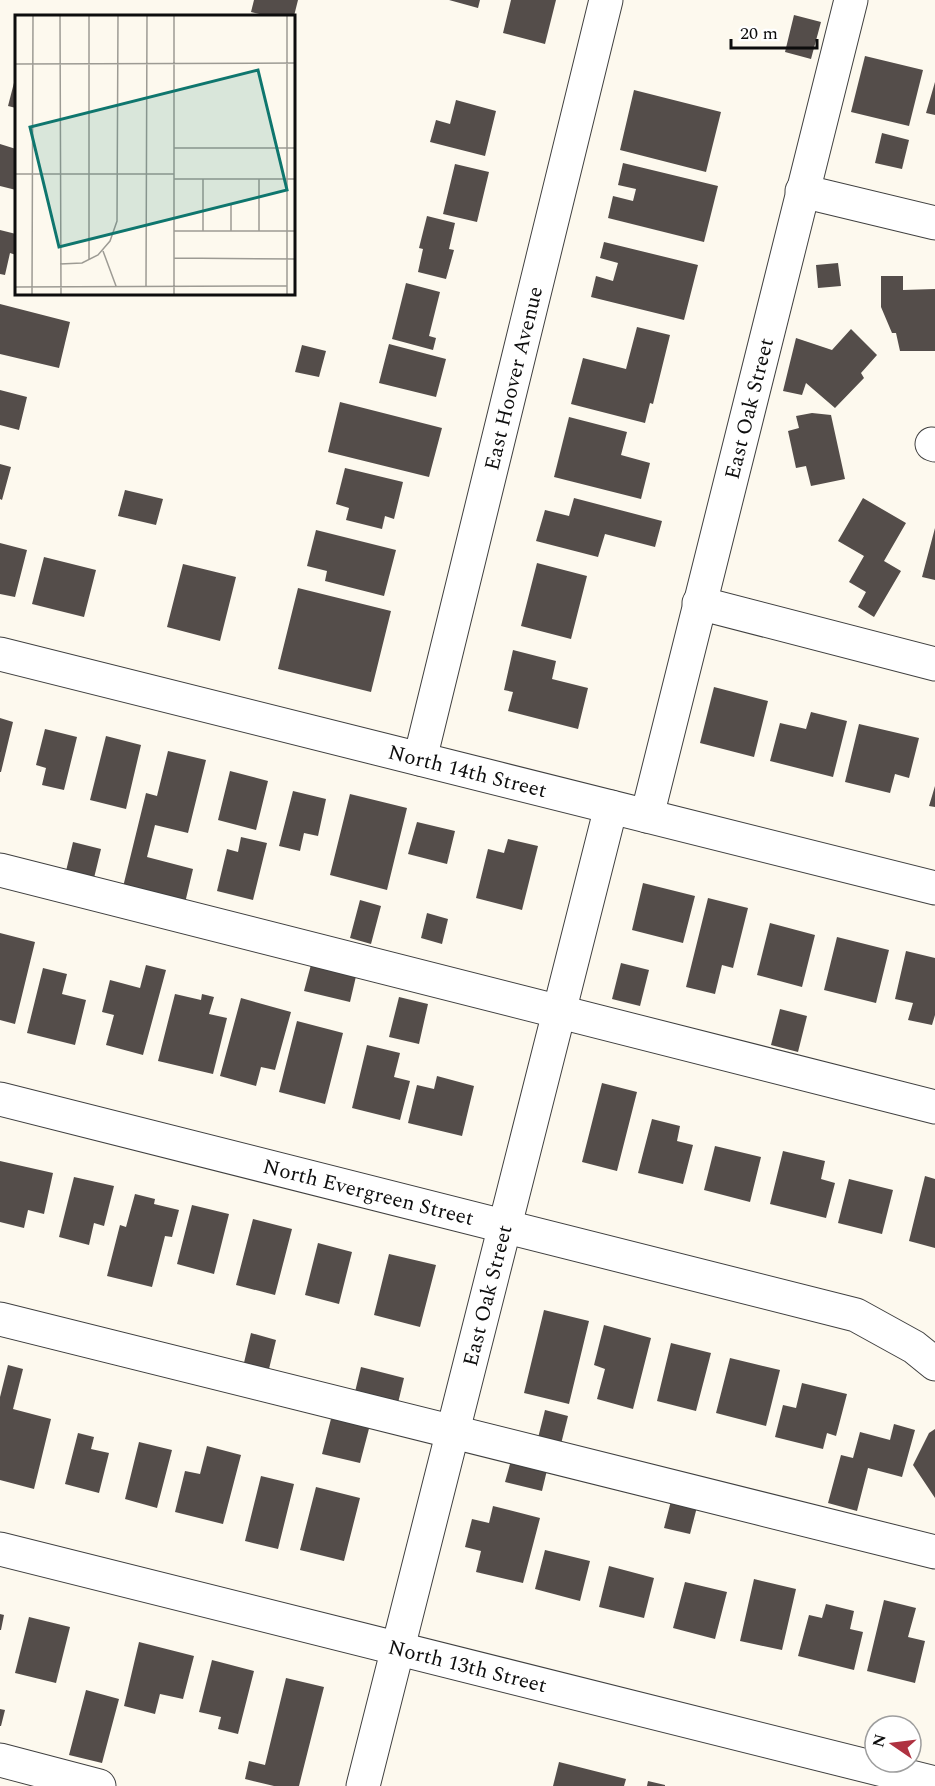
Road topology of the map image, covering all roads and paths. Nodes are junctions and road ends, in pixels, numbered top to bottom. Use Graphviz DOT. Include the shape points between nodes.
graph roads {
  1 [pos="606,0"];
  2 [pos="851,0"];
  3 [pos="802,191"];
  4 [pos="935,223"];
  5 [pos="699,603"];
  6 [pos="0,654"];
  7 [pos="935,664"];
  8 [pos="420,759"];
  9 [pos="611,807"];
  10 [pos="647,816"];
  11 [pos="0,870"];
  12 [pos="935,888"];
  13 [pos="557,1012"];
  14 [pos="0,1099"];
  15 [pos="935,1107"];
  16 [pos="503,1227"];
  17 [pos="0,1319"];
  18 [pos="935,1364"];
  19 [pos="452,1431"];
  20 [pos="0,1549"];
  21 [pos="935,1552"];
  22 [pos="399,1649"];
  23 [pos="0,1760"];
  24 [pos="935,1783"];
  25 [pos="99,1786"];
  26 [pos="363,1786"];
  1 -- 8 [label="street, East Hoover Avenue"];
  2 -- 3 [label="street, East Oak Street"];
  3 -- 4 [label="street"];
  3 -- 5 [label="street, East Oak Street"];
  5 -- 7 [label="street"];
  5 -- 10 [label="street, East Oak Street"];
  6 -- 8 [label="street, North 14th Street"];
  8 -- 9 [label="street, North 14th Street"];
  9 -- 10 [label="street, North 14th Street"];
  9 -- 13 [label="street, East Oak Street"];
  10 -- 12 [label="street, North 14th Street"];
  11 -- 13 [label="street"];
  13 -- 15 [label="street"];
  13 -- 16 [label="street, East Oak Street"];
  14 -- 16 [label="street, North Evergreen Street"];
  16 -- 18 [label="street, North Evergreen Street" via="856,1315 914,1347"];
  16 -- 19 [label="street, East Oak Street"];
  17 -- 19 [label="street"];
  19 -- 21 [label="street"];
  19 -- 22 [label="street, East Oak Street"];
  20 -- 22 [label="street, North 13th Street"];
  22 -- 24 [label="street, North 13th Street"];
  22 -- 26 [label="street, East Oak Street"];
  23 -- 25 [label="street"];
}
